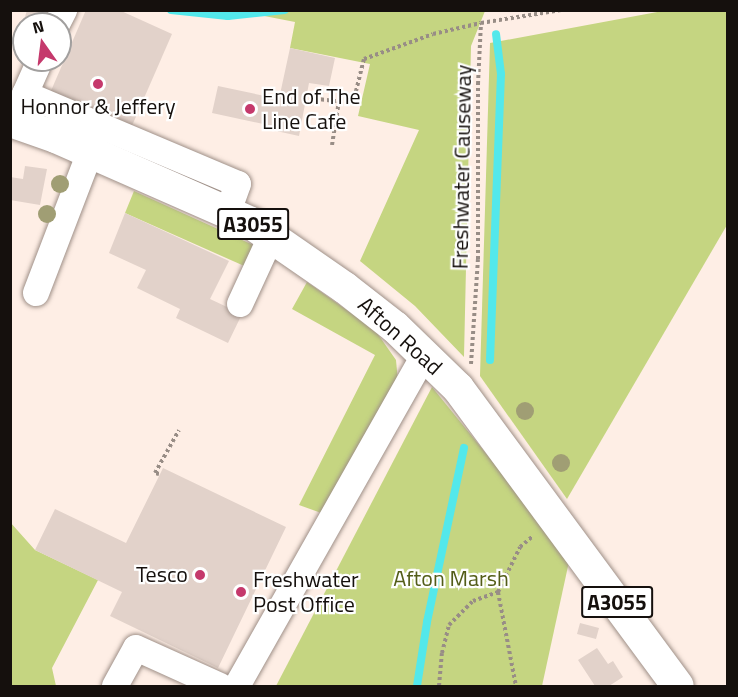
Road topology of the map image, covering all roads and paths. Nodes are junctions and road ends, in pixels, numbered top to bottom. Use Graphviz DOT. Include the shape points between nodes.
graph roads {
  1 [pos="524,10"];
  2 [pos="561,10"];
  3 [pos="522,16"];
  4 [pos="481,23"];
  5 [pos="35,72"];
  6 [pos="309,98"];
  7 [pos="339,101"];
  8 [pos="17,112"];
  9 [pos="332,145"];
  10 [pos="90,152"];
  11 [pos="228,212"];
  12 [pos="272,237"];
  13 [pos="36,293"];
  14 [pos="240,304"];
  15 [pos="424,356"];
  16 [pos="458,388"];
  17 [pos="179,430"];
  18 [pos="159,474"];
  19 [pos="555,519"];
  20 [pos="498,592"];
  21 [pos="115,687"];
  22 [pos="220,687"];
  23 [pos="237,687"];
  24 [pos="439,687"];
  25 [pos="516,687"];
  26 [pos="678,687"];
  1 -- 3 [label="path"];
  2 -- 3 [label="path"];
  3 -- 4 [label="path"];
  4 -- 7 [label="path" via="433,34 364,59 353,103"];
  4 -- 16 [label="path, Freshwater Causeway" via="473,360"];
  5 -- 8 [label="lane"];
  6 -- 7 [label="path"];
  7 -- 9 [label="path"];
  8 -- 10 [label="main road, Afton Road / A3055"];
  8 -- 11 [label="lane" via="238,184"];
  10 -- 11 [label="main road, Afton Road / A3055"];
  10 -- 13 [label="lane"];
  11 -- 12 [label="main road, Afton Road / A3055"];
  12 -- 14 [label="lane"];
  12 -- 15 [label="main road, Afton Road / A3055" via="395,327"];
  15 -- 16 [label="main road, Afton Road / A3055"];
  15 -- 23 [label="lane"];
  16 -- 19 [label="main road, Afton Road / A3055"];
  17 -- 18 [label="path" via="155,473"];
  19 -- 20 [label="path" via="520,548"];
  19 -- 26 [label="main road, Afton Road / A3055"];
  20 -- 24 [label="path" via="473,601 449,625"];
  20 -- 25 [label="path"];
  21 -- 22 [label="lane" via="136,648"];
}
